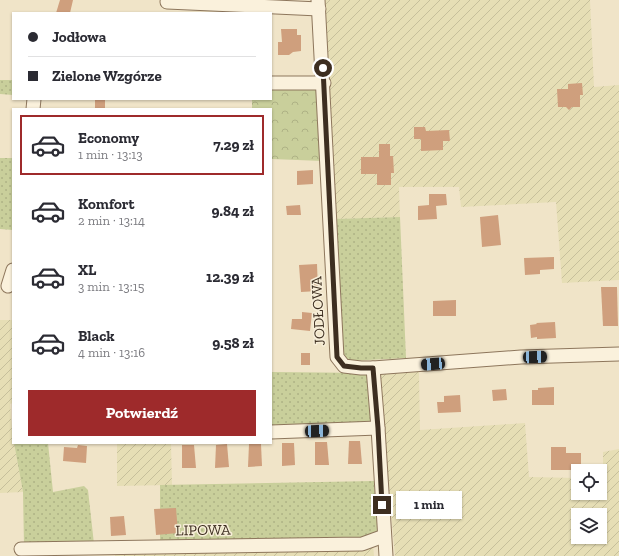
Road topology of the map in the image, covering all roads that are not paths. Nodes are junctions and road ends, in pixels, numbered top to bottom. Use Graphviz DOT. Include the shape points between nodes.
graph roads {
  1 [pos="168,2"];
  2 [pos="319,4"];
  3 [pos="272,83"];
  4 [pos="324,83"];
  5 [pos="12,273"];
  6 [pos="8,286"];
  7 [pos="619,354"];
  8 [pos="373,368"];
  9 [pos="378,428"];
  10 [pos="272,432"];
  11 [pos="384,536"];
  12 [pos="21,549"];
  13 [pos="386,556"];
  1 -- 2 [label="street"];
  2 -- 4 [label="street, JODŁOWA"];
  3 -- 4 [label="street"];
  4 -- 8 [label="street, JODŁOWA" via="337,357 344,366"];
  5 -- 6 [label="street"];
  7 -- 8 [label="street, JODŁOWA" via="521,357"];
  8 -- 9 [label="street"];
  9 -- 10 [label="street"];
  9 -- 11 [label="street"];
  11 -- 12 [label="street, LIPOWA" via="362,544"];
  11 -- 13 [label="street"];
}
